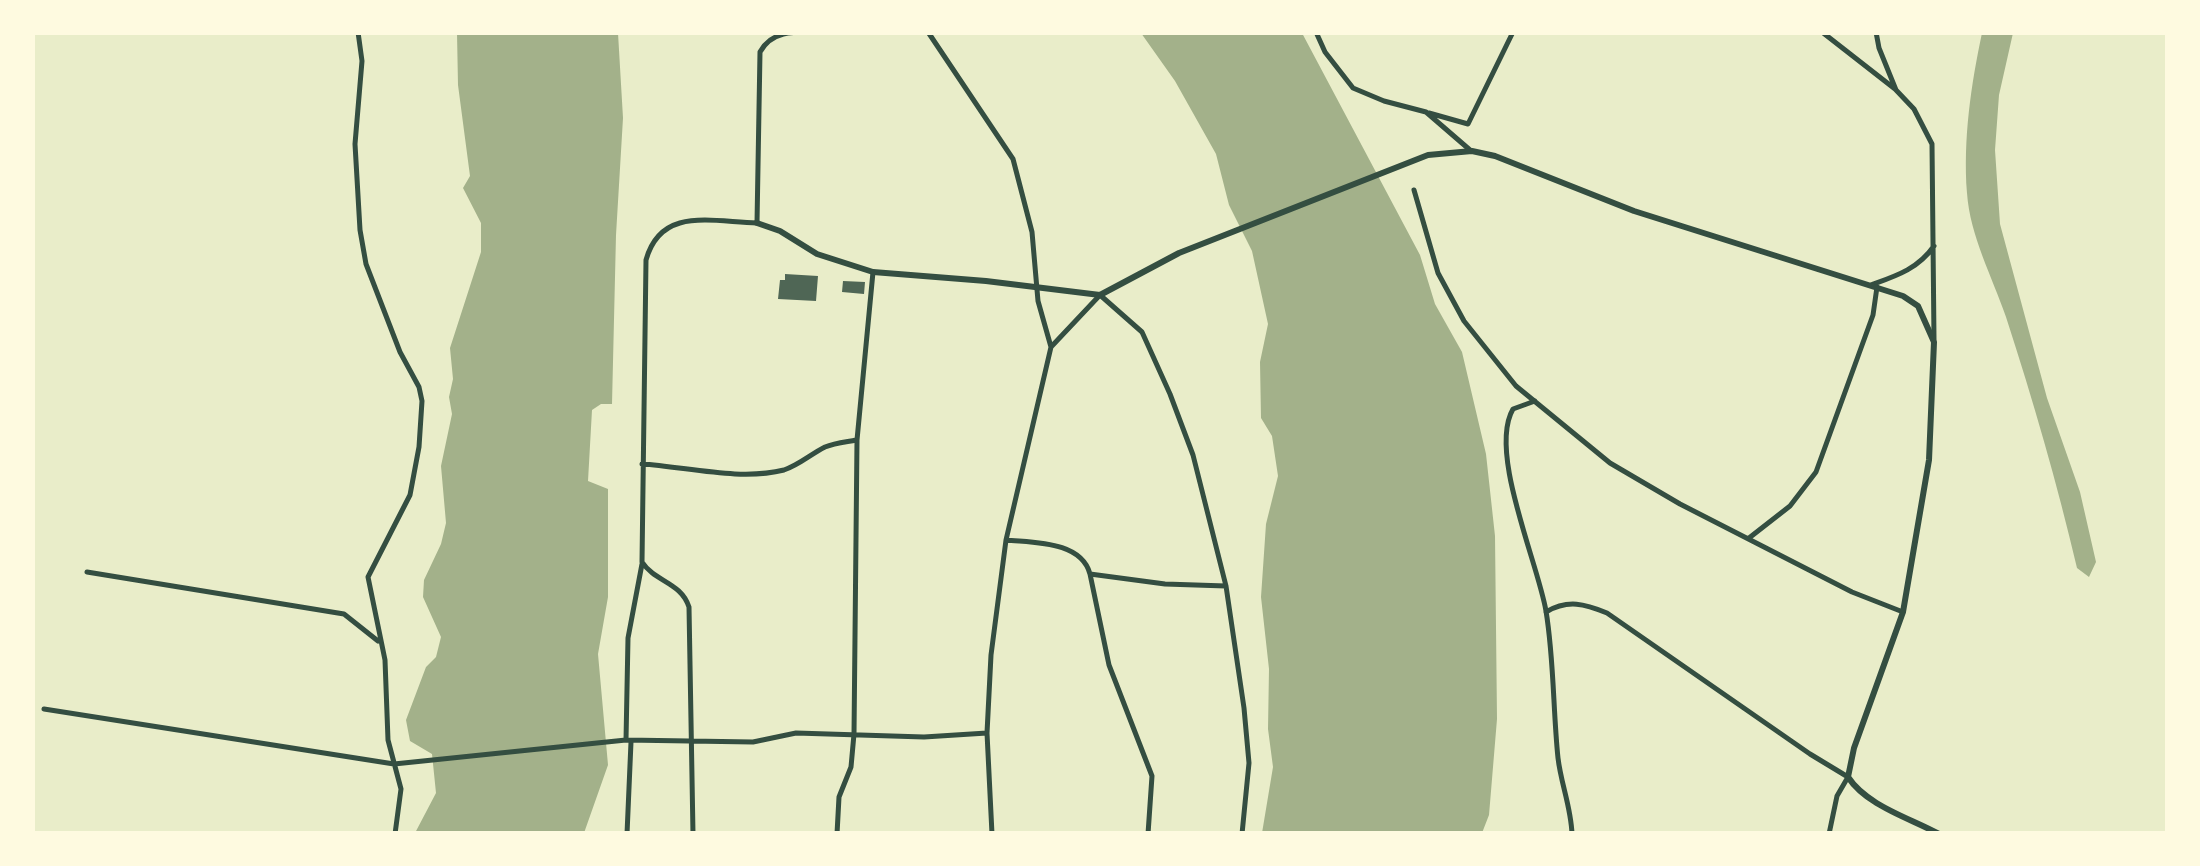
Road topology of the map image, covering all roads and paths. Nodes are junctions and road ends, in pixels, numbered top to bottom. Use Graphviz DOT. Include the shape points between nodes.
graph roads {
  1 [pos="358,32"];
  2 [pos="830,32"];
  3 [pos="928,32"];
  4 [pos="1316,32"];
  5 [pos="1513,32"];
  6 [pos="1822,32"];
  7 [pos="1876,32"];
  8 [pos="1896,90"];
  9 [pos="1426,112"];
  10 [pos="1472,151"];
  11 [pos="1414,190"];
  12 [pos="757,223"];
  13 [pos="1936,244"];
  14 [pos="873,272"];
  15 [pos="1874,286"];
  16 [pos="1036,287"];
  17 [pos="1100,295"];
  18 [pos="1934,342"];
  19 [pos="1051,348"];
  20 [pos="1535,401"];
  21 [pos="857,440"];
  22 [pos="642,464"];
  23 [pos="1748,538"];
  24 [pos="1006,540"];
  25 [pos="642,562"];
  26 [pos="87,572"];
  27 [pos="1090,574"];
  28 [pos="1226,586"];
  29 [pos="1546,612"];
  30 [pos="1902,612"];
  31 [pos="380,643"];
  32 [pos="44,709"];
  33 [pos="987,733"];
  34 [pos="854,734"];
  35 [pos="629,741"];
  36 [pos="691,741"];
  37 [pos="394,764"];
  38 [pos="1848,777"];
  39 [pos="395,834"];
  40 [pos="627,834"];
  41 [pos="693,834"];
  42 [pos="837,834"];
  43 [pos="992,834"];
  44 [pos="1148,834"];
  45 [pos="1242,834"];
  46 [pos="1572,834"];
  47 [pos="1828,834"];
  48 [pos="1940,834"];
  1 -- 31 [label="street" via="360,230 366,264 419,387 422,417 410,495 368,577"];
  2 -- 12 [label="street" via="782,33 760,52"];
  3 -- 16 [label="street" via="1014,159 1032,232"];
  4 -- 9 [label="street" via="1353,88"];
  5 -- 9 [label="street" via="1468,124"];
  6 -- 8 [label="street"];
  7 -- 8 [label="street"];
  8 -- 13 [label="street" via="1932,144"];
  9 -- 10 [label="street"];
  10 -- 15 [label="street"];
  10 -- 17 [label="street" via="1428,155 1178,253"];
  11 -- 20 [label="street" via="1438,273 1464,321 1498,367"];
  12 -- 14 [label="street" via="817,254"];
  12 -- 22 [label="street" via="673,223 650,246"];
  13 -- 15 [label="street" via="1925,260"];
  13 -- 18 [label="street"];
  14 -- 16 [label="street"];
  14 -- 21 [label="street"];
  15 -- 18 [label="street" via="1918,306"];
  15 -- 23 [label="street" via="1873,314 1816,472 1790,506"];
  16 -- 17 [label="street"];
  16 -- 19 [label="street"];
  17 -- 19 [label="street"];
  17 -- 28 [label="street" via="1142,332 1170,394"];
  18 -- 30 [label="street" via="1929,460"];
  19 -- 24 [label="street"];
  20 -- 23 [label="street" via="1610,463"];
  20 -- 29 [label="street" via="1514,409 1505,435"];
  21 -- 22 [label="street" via="772,472"];
  21 -- 34 [label="street"];
  22 -- 25 [label="street"];
  23 -- 30 [label="street"];
  24 -- 27 [label="street" via="1068,550 1081,556"];
  24 -- 33 [label="street"];
  25 -- 35 [label="street" via="628,638"];
  25 -- 36 [label="street" via="679,588 689,607"];
  26 -- 31 [label="street" via="344,614"];
  27 -- 28 [label="street"];
  27 -- 44 [label="street" via="1109,664 1152,776"];
  28 -- 45 [label="street" via="1249,763"];
  29 -- 38 [label="street" via="1572,603 1607,613"];
  29 -- 46 [label="street" via="1558,764"];
  30 -- 38 [label="street"];
  31 -- 37 [label="street"];
  32 -- 37 [label="street"];
  33 -- 34 [label="street"];
  33 -- 43 [label="street"];
  34 -- 36 [label="street"];
  34 -- 42 [label="street"];
  35 -- 36 [label="street"];
  35 -- 37 [label="street"];
  35 -- 40 [label="street"];
  36 -- 41 [label="street"];
  37 -- 39 [label="street" via="401,789"];
  38 -- 47 [label="street"];
  38 -- 48 [label="street" via="1872,799"];
}
